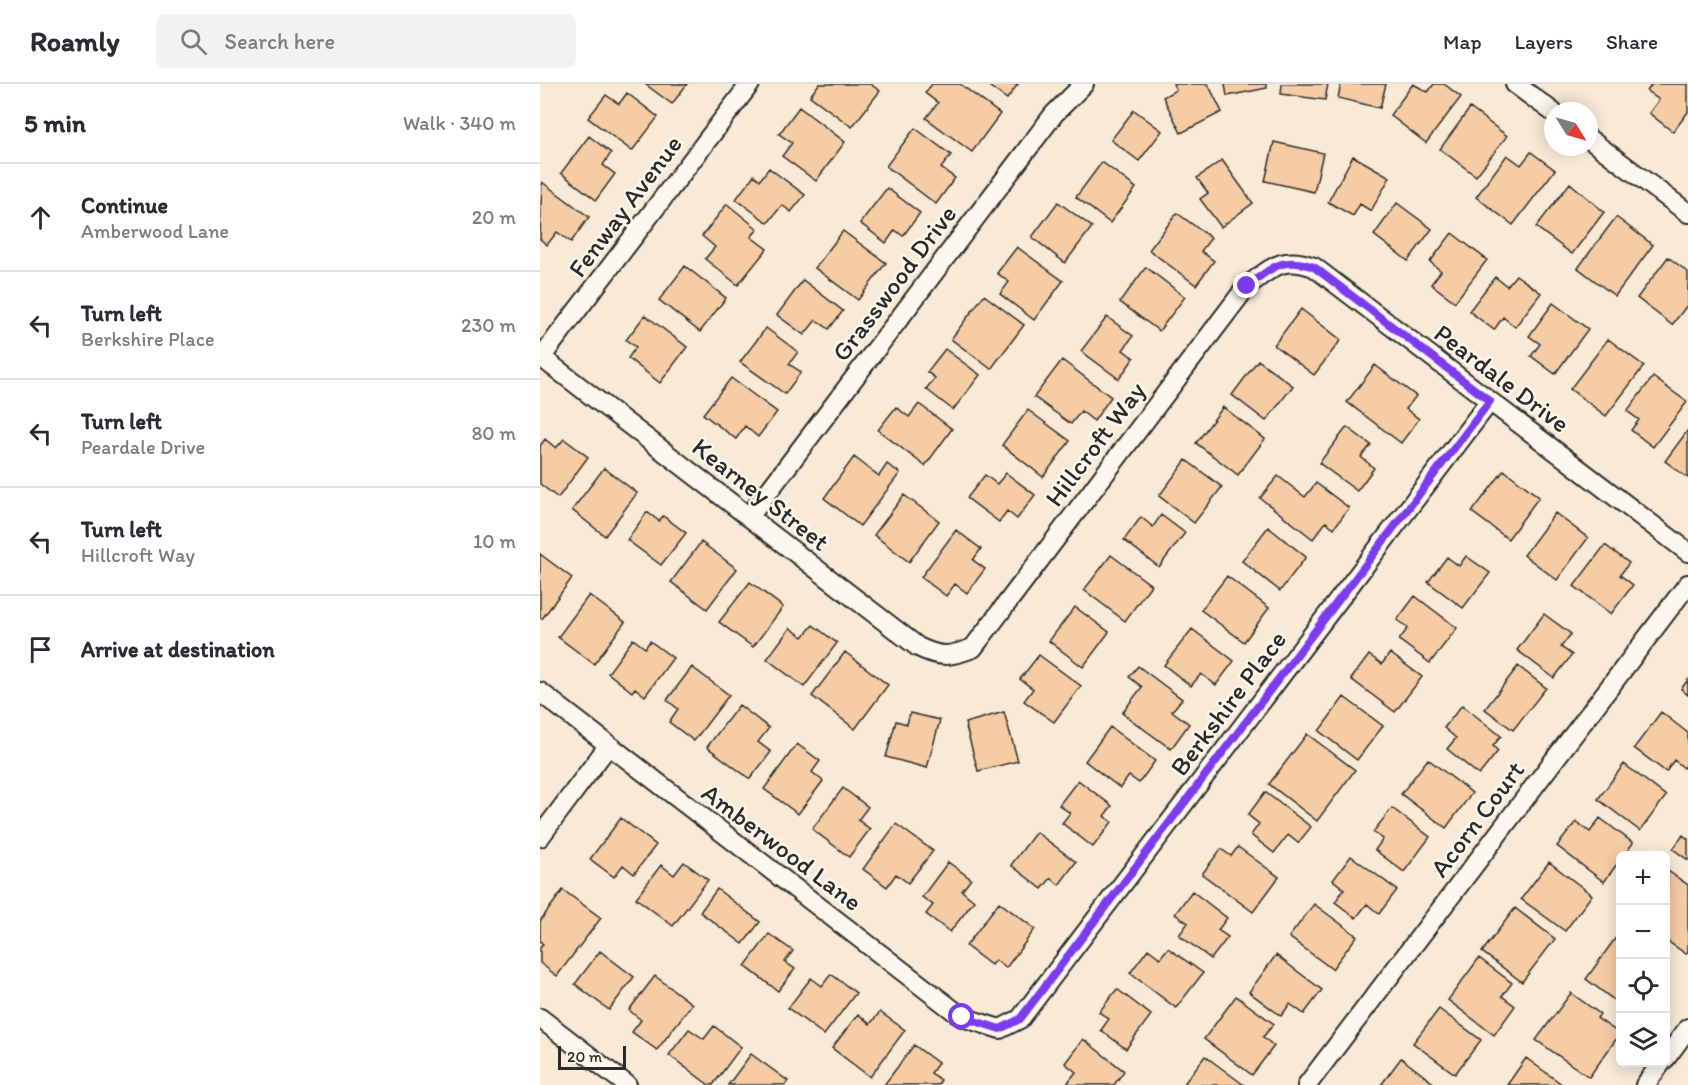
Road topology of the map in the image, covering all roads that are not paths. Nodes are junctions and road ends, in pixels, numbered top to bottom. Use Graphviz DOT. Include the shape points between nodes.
graph roads {
  1 [pos="750,84"];
  2 [pos="1084,84"];
  3 [pos="1515,84"];
  4 [pos="1544,105"];
  5 [pos="1598,146"];
  6 [pos="1688,213"];
  7 [pos="1278,263"];
  8 [pos="541,358"];
  9 [pos="1490,401"];
  10 [pos="749,517"];
  11 [pos="1688,552"];
  12 [pos="1688,584"];
  13 [pos="955,655"];
  14 [pos="540,692"];
  15 [pos="608,746"];
  16 [pos="540,837"];
  17 [pos="540,1018"];
  18 [pos="1688,1028"];
  19 [pos="1000,1029"];
  20 [pos="1670,1051"];
  21 [pos="1658,1067"];
  22 [pos="627,1085"];
  23 [pos="1307,1085"];
  24 [pos="1645,1085"];
  1 -- 8 [label="street, Fenway Avenue"];
  2 -- 10 [label="street, Grasswood Drive" via="1054,114"];
  3 -- 4 [label="street"];
  5 -- 6 [label="street"];
  7 -- 9 [label="street, Peardale Drive" via="1297,261 1314,267"];
  7 -- 13 [label="street, Hillcroft Way" via="1247,286 973,648"];
  8 -- 10 [label="street, Kearney Street"];
  9 -- 11 [label="street, Peardale Drive"];
  9 -- 19 [label="street, Berkshire Place" via="1020,1019"];
  10 -- 13 [label="street, Kearney Street" via="918,647 937,656"];
  12 -- 23 [label="street, Acorn Court"];
  14 -- 15 [label="street, Amberwood Lane"];
  15 -- 16 [label="street"];
  15 -- 19 [label="street, Amberwood Lane" via="962,1017"];
  17 -- 22 [label="street"];
  18 -- 20 [label="street"];
  21 -- 24 [label="street"];
}
